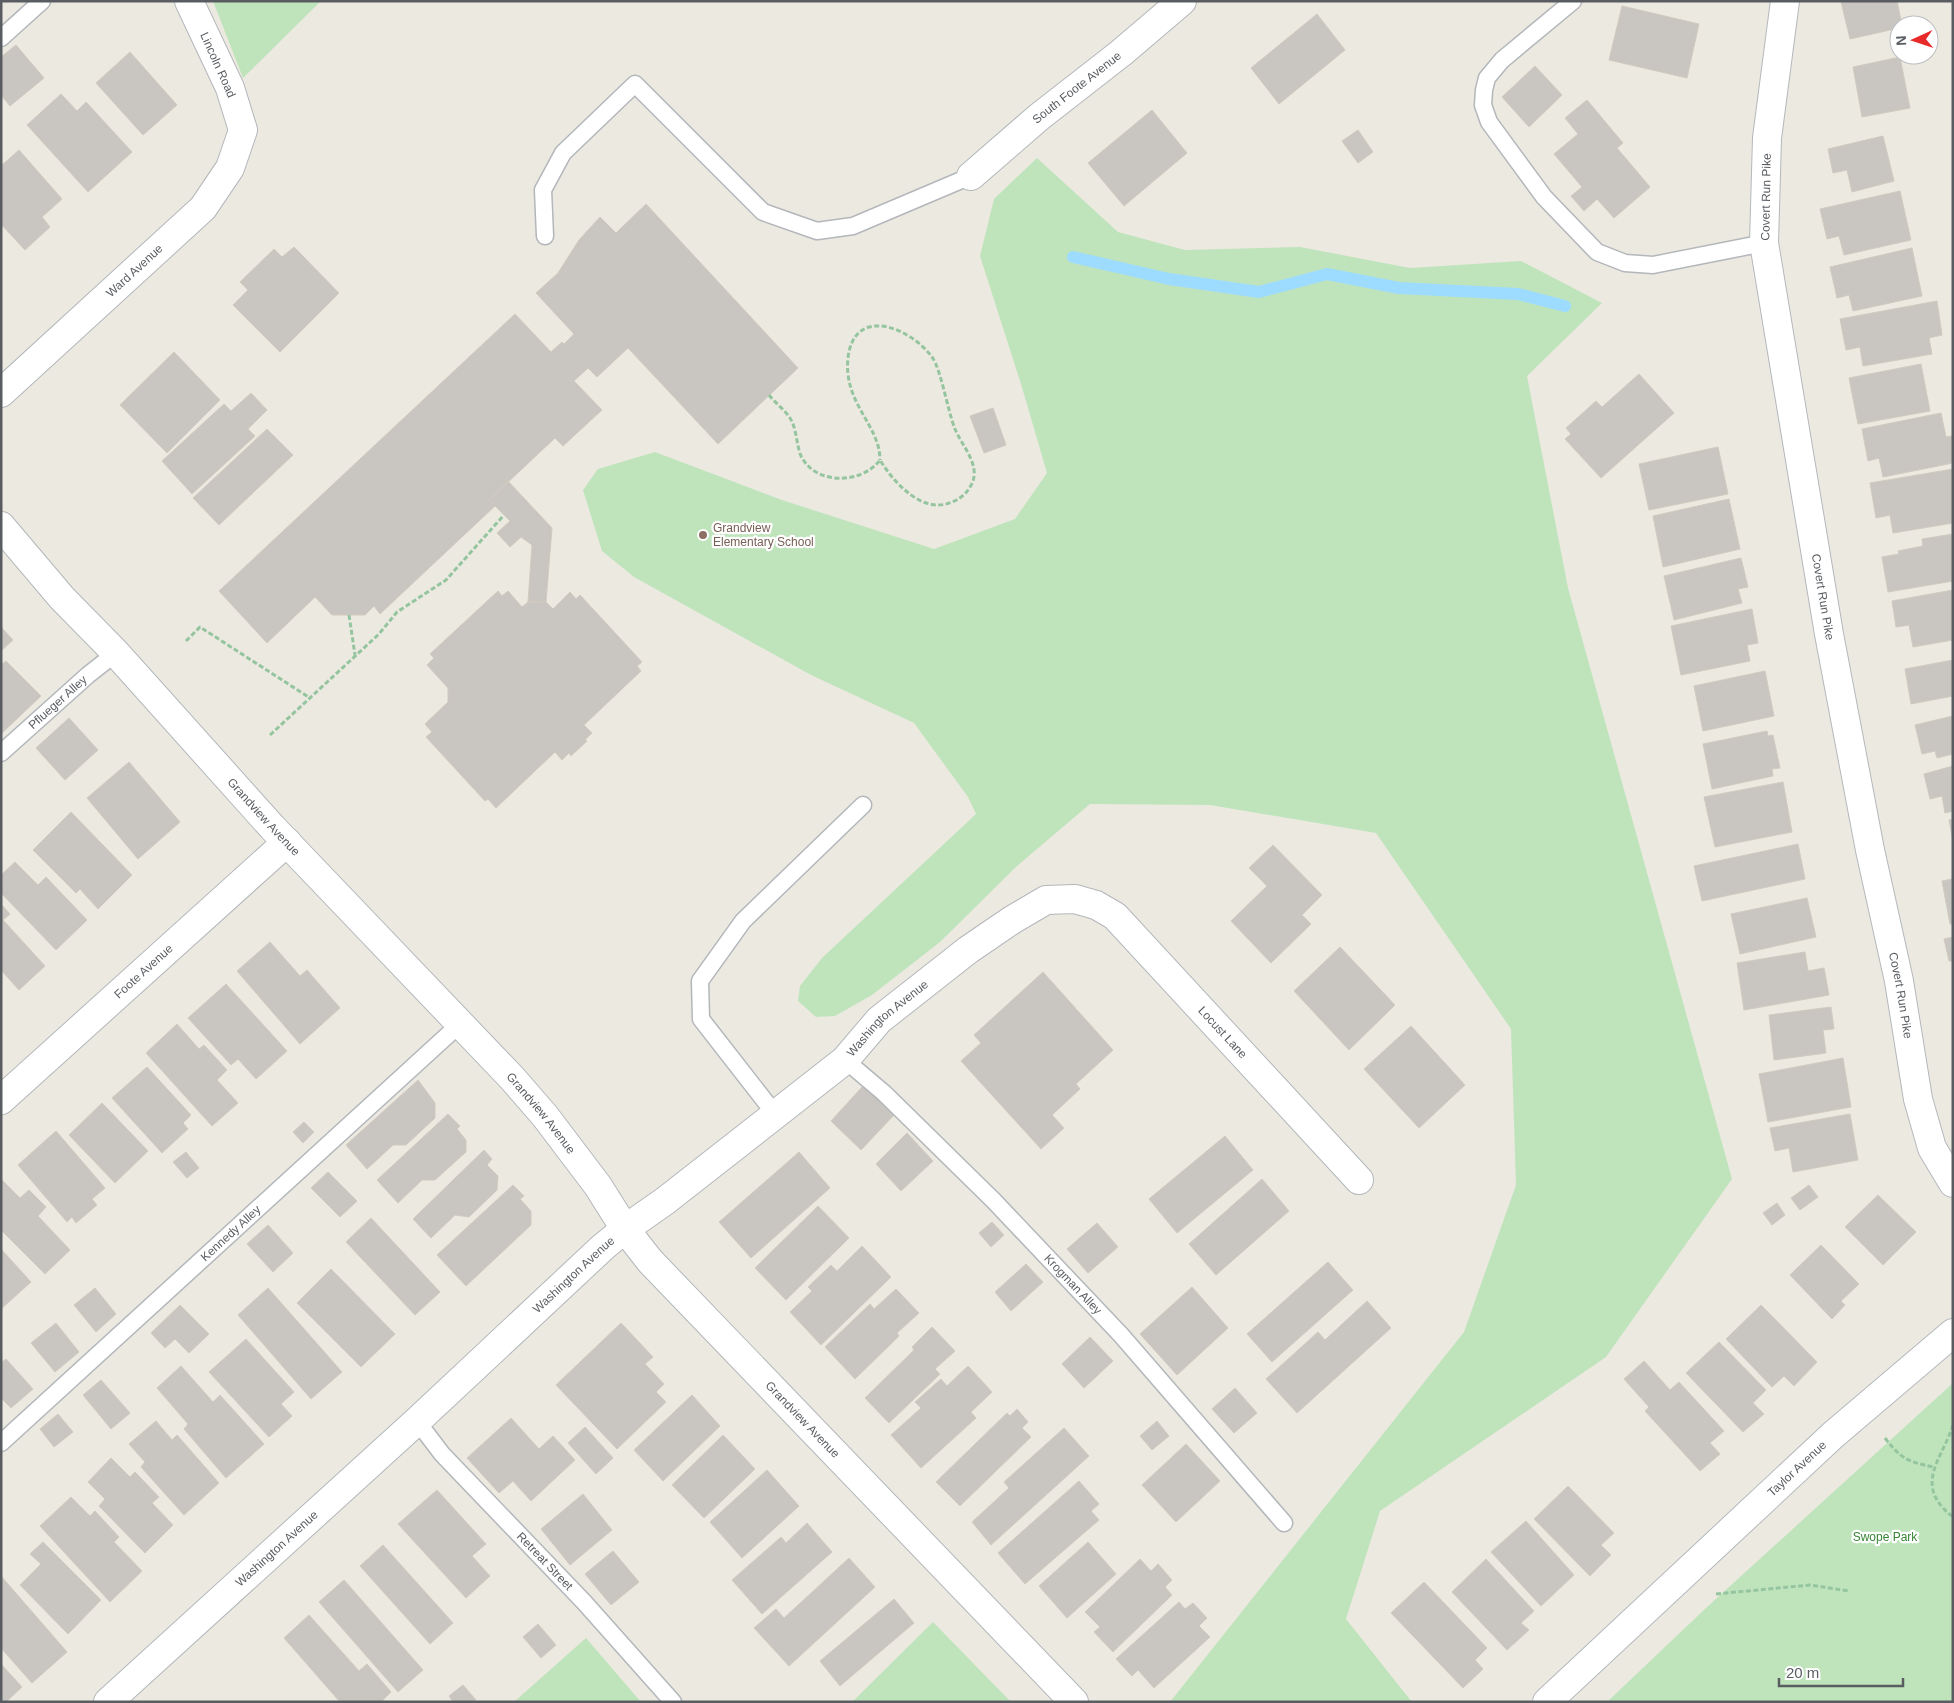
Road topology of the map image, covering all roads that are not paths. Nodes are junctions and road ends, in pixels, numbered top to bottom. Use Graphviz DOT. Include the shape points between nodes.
graph roads {
  1 [pos="42,1"];
  2 [pos="189,1"];
  3 [pos="1182,1"];
  4 [pos="1574,1"];
  5 [pos="1785,1"];
  6 [pos="1,38"];
  7 [pos="243,130"];
  8 [pos="971,176"];
  9 [pos="545,236"];
  10 [pos="1764,244"];
  11 [pos="1,393"];
  12 [pos="1,526"];
  13 [pos="116,653"];
  14 [pos="1,753"];
  15 [pos="863,805"];
  16 [pos="287,842"];
  17 [pos="1075,899"];
  18 [pos="461,1023"];
  19 [pos="845,1060"];
  20 [pos="1,1100"];
  21 [pos="775,1114"];
  22 [pos="1359,1180"];
  23 [pos="1953,1183"];
  24 [pos="624,1229"];
  25 [pos="1953,1333"];
  26 [pos="417,1421"];
  27 [pos="1,1443"];
  28 [pos="1284,1523"];
  29 [pos="108,1702"];
  30 [pos="673,1702"];
  31 [pos="1074,1702"];
  32 [pos="1547,1702"];
  1 -- 6 [label="lane"];
  2 -- 7 [label="street, Lincoln Road" via="230,88"];
  3 -- 8 [label="street, South Foote Avenue"];
  4 -- 10 [label="lane" via="1502,60 1487,78 1484,90 1483,105 1489,122 1544,196 1597,252 1625,263 1653,265"];
  5 -- 10 [label="street, Covert Run Pike" via="1767,138"];
  7 -- 11 [label="street, Ward Avenue" via="230,168 203,208"];
  8 -- 9 [label="lane" via="853,226 816,231 762,212 635,84 563,152 542,190"];
  10 -- 23 [label="street, Covert Run Pike" via="1829,634 1870,850 1899,981 1918,1099 1932,1148"];
  12 -- 13 [label="street, Grandview Avenue" via="62,598"];
  13 -- 14 [label="lane, Pflueger Alley" via="88,674"];
  13 -- 16 [label="street, Grandview Avenue"];
  15 -- 21 [label="lane" via="743,921 700,981 701,1019"];
  16 -- 18 [label="street, Grandview Avenue"];
  16 -- 20 [label="street, Foote Avenue"];
  17 -- 19 [label="street, Washington Avenue" via="1046,900 968,950 879,1020"];
  17 -- 22 [label="street, Locust Lane" via="1096,905 1115,916"];
  18 -- 24 [label="street, Grandview Avenue" via="545,1116 598,1186"];
  18 -- 27 [label="lane, Kennedy Alley"];
  19 -- 21 [label="street, Washington Avenue"];
  19 -- 28 [label="lane, Krogman Alley" via="884,1093 1001,1208 1121,1335"];
  21 -- 24 [label="street, Washington Avenue" via="665,1201"];
  24 -- 26 [label="street, Washington Avenue"];
  24 -- 31 [label="street, Grandview Avenue" via="650,1261"];
  25 -- 32 [label="street, Taylor Avenue" via="1864,1409"];
  26 -- 29 [label="street, Washington Avenue"];
  26 -- 30 [label="lane, Retreat Street" via="442,1454 584,1602"];
}
